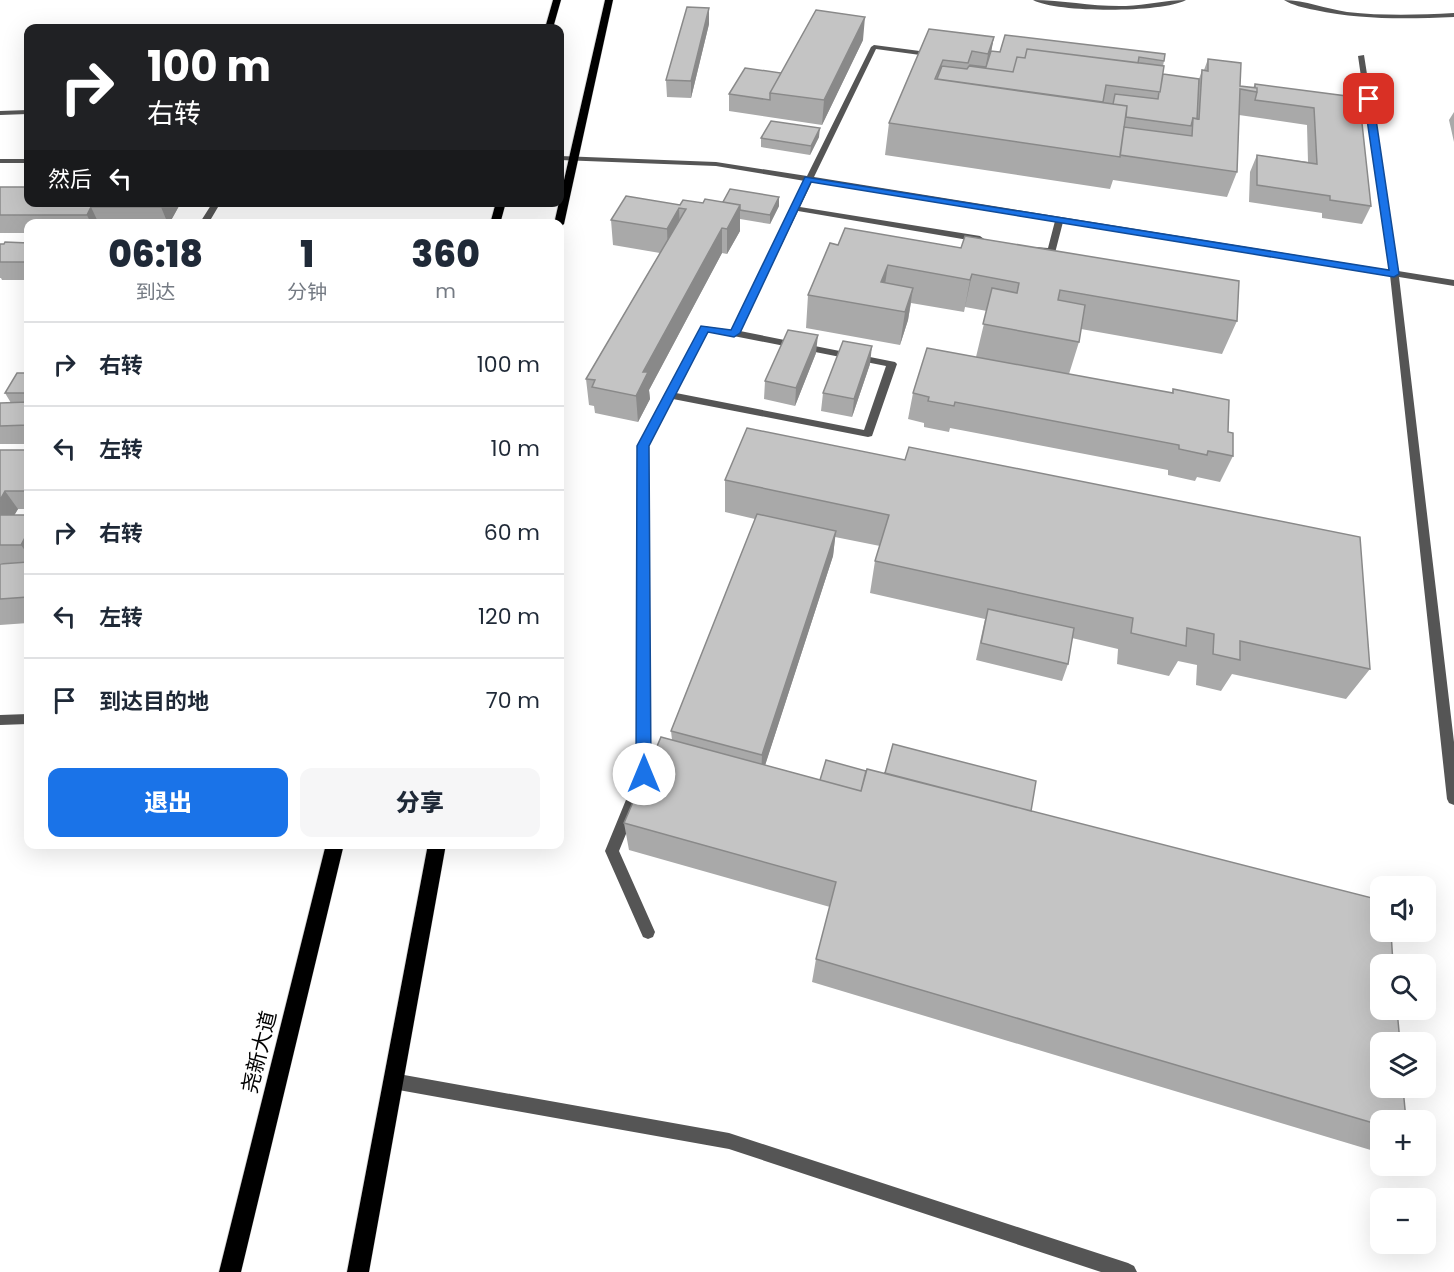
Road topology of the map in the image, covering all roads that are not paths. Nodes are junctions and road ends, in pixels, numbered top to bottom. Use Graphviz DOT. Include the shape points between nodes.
graph roads {
  1 [pos="557,0"];
  2 [pos="609,0"];
  3 [pos="1036,0"];
  4 [pos="1184,0"];
  5 [pos="1287,0"];
  6 [pos="1454,15"];
  7 [pos="550,24"];
  8 [pos="942,56"];
  9 [pos="1362,56"];
  10 [pos="24,112"];
  11 [pos="0,113"];
  12 [pos="564,158"];
  13 [pos="573,158"];
  14 [pos="0,161"];
  15 [pos="24,161"];
  16 [pos="808,179"];
  17 [pos="564,200"];
  18 [pos="794,208"];
  19 [pos="1059,220"];
  20 [pos="993,242"];
  21 [pos="1028,247"];
  22 [pos="1394,274"];
  23 [pos="1454,284"];
  24 [pos="734,333"];
  25 [pos="670,395"];
  26 [pos="24,719"];
  27 [pos="0,720"];
  28 [pos="1454,799"];
  29 [pos="334,849"];
  30 [pos="435,849"];
  31 [pos="648,932"];
  32 [pos="393,1081"];
  33 [pos="230,1272"];
  34 [pos="358,1272"];
  35 [pos="1128,1272"];
  1 -- 7 [label="main road"];
  2 -- 13 [label="main road"];
  3 -- 4 [label="lane" via="1128,8"];
  5 -- 6 [label="lane" via="1343,13 1398,18"];
  8 -- 16 [label="lane" via="874,47"];
  9 -- 22 [label="lane"];
  10 -- 11 [label="lane"];
  12 -- 13 [label="lane"];
  13 -- 16 [label="lane" via="716,164"];
  13 -- 17 [label="main road"];
  14 -- 15 [label="lane"];
  16 -- 18 [label="lane"];
  16 -- 19 [label="lane"];
  18 -- 20 [label="lane"];
  18 -- 24 [label="lane"];
  19 -- 21 [label="lane" via="1052,251"];
  19 -- 22 [label="lane"];
  22 -- 23 [label="lane"];
  22 -- 28 [label="lane"];
  24 -- 25 [label="lane" via="705,328"];
  24 -- 25 [label="lane" via="892,363 868,434"];
  25 -- 31 [label="lane" via="643,446 644,774 612,851"];
  26 -- 27 [label="lane"];
  29 -- 33 [label="main road, 尧新大道"];
  30 -- 32 [label="main road"];
  32 -- 34 [label="main road"];
  32 -- 35 [label="lane" via="729,1141"];
}
